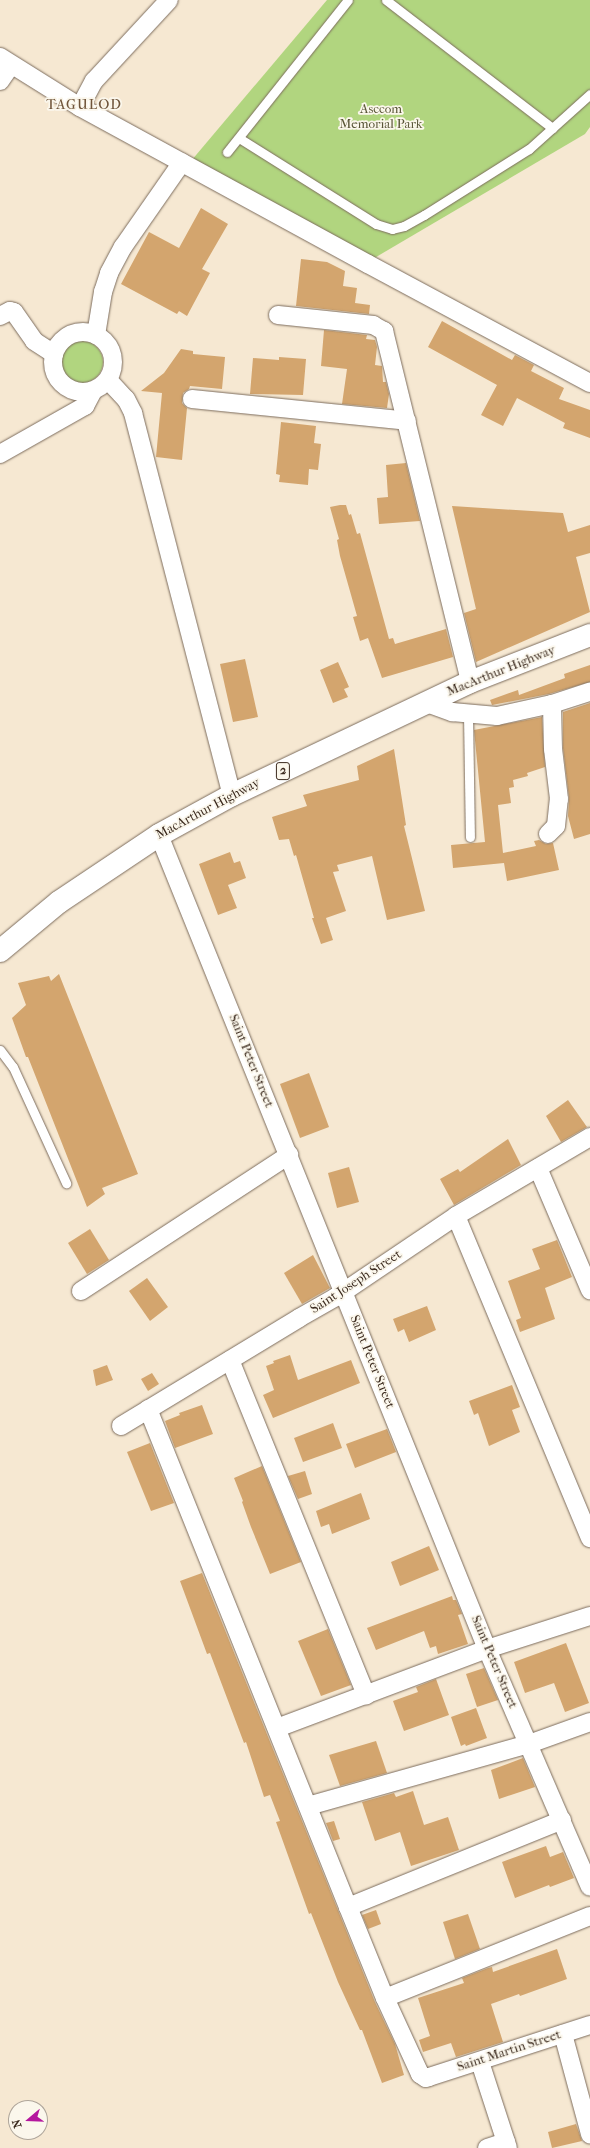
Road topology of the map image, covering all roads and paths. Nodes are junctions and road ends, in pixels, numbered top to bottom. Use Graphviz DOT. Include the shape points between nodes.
graph roads {
  1 [pos="169,0"];
  2 [pos="348,0"];
  3 [pos="386,0"];
  4 [pos="5,61"];
  5 [pos="0,82"];
  6 [pos="590,94"];
  7 [pos="80,107"];
  8 [pos="552,128"];
  9 [pos="239,138"];
  10 [pos="227,152"];
  11 [pos="182,162"];
  12 [pos="278,315"];
  13 [pos="0,316"];
  14 [pos="96,335"];
  15 [pos="54,354"];
  16 [pos="108,380"];
  17 [pos="590,383"];
  18 [pos="93,391"];
  19 [pos="192,399"];
  20 [pos="407,421"];
  21 [pos="0,454"];
  22 [pos="590,635"];
  23 [pos="470,682"];
  24 [pos="590,692"];
  25 [pos="427,703"];
  26 [pos="552,704"];
  27 [pos="468,714"];
  28 [pos="232,795"];
  29 [pos="548,834"];
  30 [pos="159,835"];
  31 [pos="470,837"];
  32 [pos="0,951"];
  33 [pos="0,1050"];
  34 [pos="590,1137"];
  35 [pos="289,1155"];
  36 [pos="538,1168"];
  37 [pos="66,1183"];
  38 [pos="456,1216"];
  39 [pos="590,1290"];
  40 [pos="81,1291"];
  41 [pos="344,1292"];
  42 [pos="230,1360"];
  43 [pos="148,1409"];
  44 [pos="121,1426"];
  45 [pos="590,1538"];
  46 [pos="590,1616"];
  47 [pos="487,1649"];
  48 [pos="366,1695"];
  49 [pos="590,1722"];
  50 [pos="278,1728"];
  51 [pos="529,1744"];
  52 [pos="308,1806"];
  53 [pos="562,1820"];
  54 [pos="590,1887"];
  55 [pos="348,1907"];
  56 [pos="590,1916"];
  57 [pos="385,1998"];
  58 [pos="590,2024"];
  59 [pos="563,2034"];
  60 [pos="480,2062"];
  61 [pos="590,2134"];
  62 [pos="507,2145"];
  63 [pos="487,2148"];
  1 -- 7 [label="street" via="94,81"];
  2 -- 9 [label="lane"];
  3 -- 8 [label="lane"];
  4 -- 5 [label="street"];
  4 -- 7 [label="street"];
  6 -- 8 [label="lane"];
  7 -- 11 [label="street"];
  8 -- 9 [label="lane" via="529,148 430,211 404,226 392,228 376,224"];
  9 -- 10 [label="lane"];
  11 -- 14 [label="street" via="123,247 109,273"];
  11 -- 17 [label="street"];
  12 -- 20 [label="street" via="373,325 384,331"];
  13 -- 15 [label="street" via="14,312 34,341"];
  14 -- 15 [label="street" via="86,332 66,337 58,344"];
  14 -- 16 [label="street" via="111,350 112,370"];
  15 -- 18 [label="street" via="54,373 66,388 84,393"];
  16 -- 18 [label="street"];
  16 -- 28 [label="street" via="126,399 132,413"];
  18 -- 21 [label="street" via="85,406"];
  19 -- 20 [label="street"];
  20 -- 23 [label="street"];
  22 -- 23 [label="highway, MacArthur Highway / 2"];
  23 -- 25 [label="highway, MacArthur Highway / 2"];
  24 -- 26 [label="street"];
  25 -- 27 [label="street" via="452,712"];
  25 -- 28 [label="highway, MacArthur Highway / 2"];
  26 -- 27 [label="street" via="497,716"];
  26 -- 29 [label="street" via="559,798 556,826"];
  27 -- 31 [label="lane"];
  28 -- 30 [label="highway, MacArthur Highway / 2"];
  30 -- 32 [label="highway, MacArthur Highway / 2" via="59,902"];
  30 -- 35 [label="street, Saint Peter Street"];
  33 -- 37 [label="lane" via="13,1066"];
  34 -- 36 [label="street, Saint Joseph Street"];
  35 -- 40 [label="street"];
  35 -- 41 [label="street, Saint Peter Street"];
  36 -- 38 [label="street, Saint Joseph Street"];
  36 -- 39 [label="street"];
  38 -- 41 [label="street, Saint Joseph Street"];
  38 -- 45 [label="street"];
  41 -- 42 [label="street, Saint Joseph Street"];
  41 -- 47 [label="street, Saint Peter Street"];
  42 -- 43 [label="street, Saint Joseph Street"];
  42 -- 48 [label="street"];
  43 -- 44 [label="street, Saint Joseph Street"];
  43 -- 50 [label="street"];
  46 -- 47 [label="street"];
  47 -- 48 [label="street"];
  47 -- 51 [label="street, Saint Peter Street"];
  48 -- 50 [label="street"];
  49 -- 51 [label="street"];
  50 -- 52 [label="street"];
  51 -- 52 [label="street"];
  51 -- 53 [label="street, Saint Peter Street"];
  52 -- 55 [label="street"];
  53 -- 54 [label="street, Saint Peter Street"];
  53 -- 55 [label="street"];
  55 -- 57 [label="street"];
  56 -- 57 [label="street"];
  57 -- 60 [label="street, Saint Martin Street" via="420,2074 426,2078"];
  58 -- 59 [label="street, Saint Martin Street"];
  59 -- 60 [label="street, Saint Martin Street"];
  59 -- 61 [label="street"];
  60 -- 62 [label="street"];
  62 -- 63 [label="street"];
}
